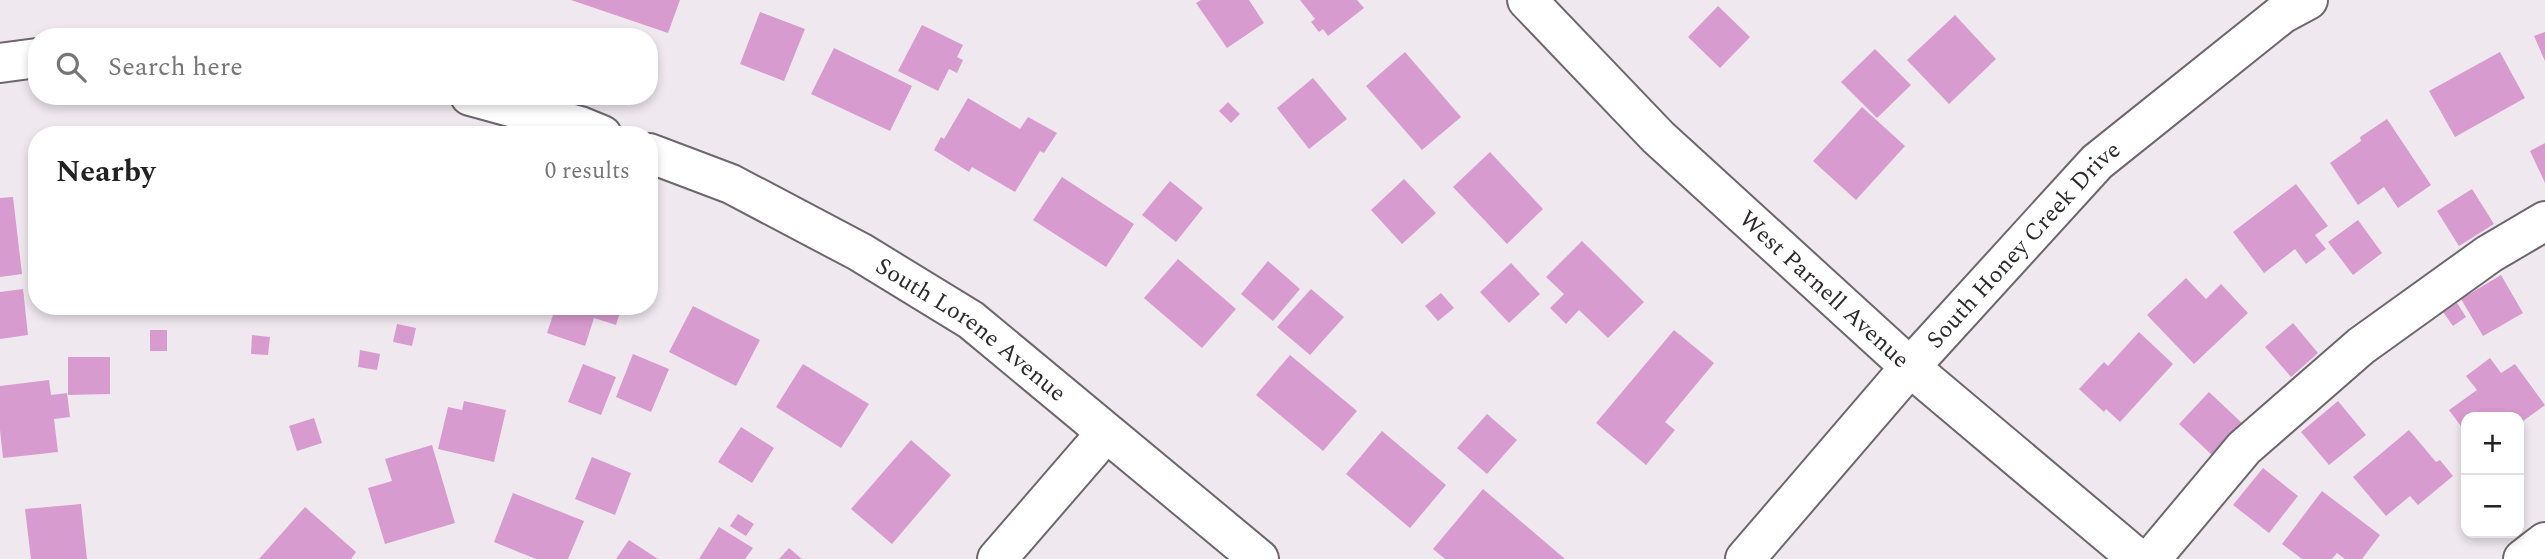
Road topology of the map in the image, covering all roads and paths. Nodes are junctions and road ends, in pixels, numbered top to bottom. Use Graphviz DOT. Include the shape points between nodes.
graph roads {
  1 [pos="1527,0"];
  2 [pos="2308,0"];
  3 [pos="28,59"];
  4 [pos="0,63"];
  5 [pos="503,105"];
  6 [pos="580,126"];
  7 [pos="658,156"];
  8 [pos="2545,221"];
  9 [pos="1910,367"];
  10 [pos="1106,433"];
  11 [pos="2545,542"];
  12 [pos="997,559"];
  13 [pos="1259,559"];
  14 [pos="1745,559"];
  15 [pos="2138,559"];
  16 [pos="2151,559"];
  17 [pos="2523,559"];
  1 -- 9 [label="street, West Parnell Avenue" via="1658,137"];
  2 -- 9 [label="street, South Honey Creek Drive" via="2282,14 2097,162"];
  3 -- 4 [label="street"];
  5 -- 6 [label="street"];
  7 -- 10 [label="street, South Lorene Avenue" via="731,184 860,252 971,320"];
  8 -- 16 [label="street" via="2489,254 2361,346 2244,449"];
  9 -- 14 [label="street, South Honey Creek Drive"];
  9 -- 15 [label="street, West Parnell Avenue"];
  10 -- 12 [label="street"];
  10 -- 13 [label="street, South Lorene Avenue"];
  11 -- 17 [label="street"];
}
